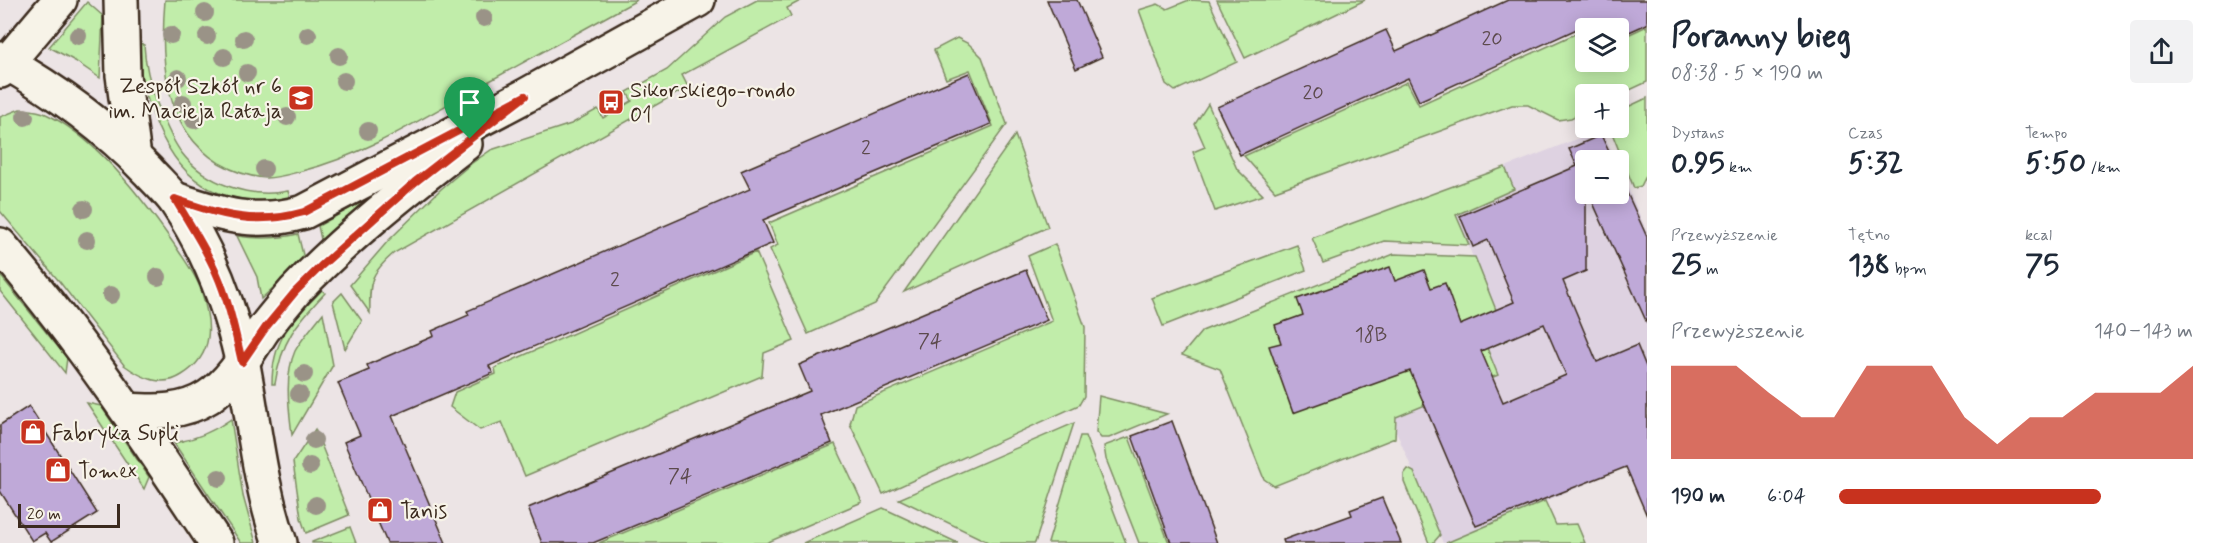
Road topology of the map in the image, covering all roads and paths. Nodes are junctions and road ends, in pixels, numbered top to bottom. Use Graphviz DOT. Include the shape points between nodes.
graph roads {
  1 [pos="60,0"];
  2 [pos="121,0"];
  3 [pos="699,0"];
  4 [pos="2,64"];
  5 [pos="525,96"];
  6 [pos="134,157"];
  7 [pos="175,199"];
  8 [pos="0,245"];
  9 [pos="242,362"];
  10 [pos="128,410"];
  11 [pos="216,543"];
  12 [pos="280,543"];
  1 -- 4 [label="street"];
  2 -- 6 [label="street" via="123,75"];
  3 -- 5 [label="street"];
  4 -- 6 [label="street" via="81,111"];
  5 -- 7 [label="street" via="304,212 274,219 249,219 220,215"];
  5 -- 9 [label="street" via="415,182 321,266 266,327"];
  6 -- 7 [label="street"];
  7 -- 9 [label="street" via="216,273 232,317"];
  8 -- 10 [label="street"];
  9 -- 10 [label="street" via="222,387 186,408 161,412"];
  9 -- 12 [label="street" via="265,489"];
  10 -- 11 [label="street"];
}
